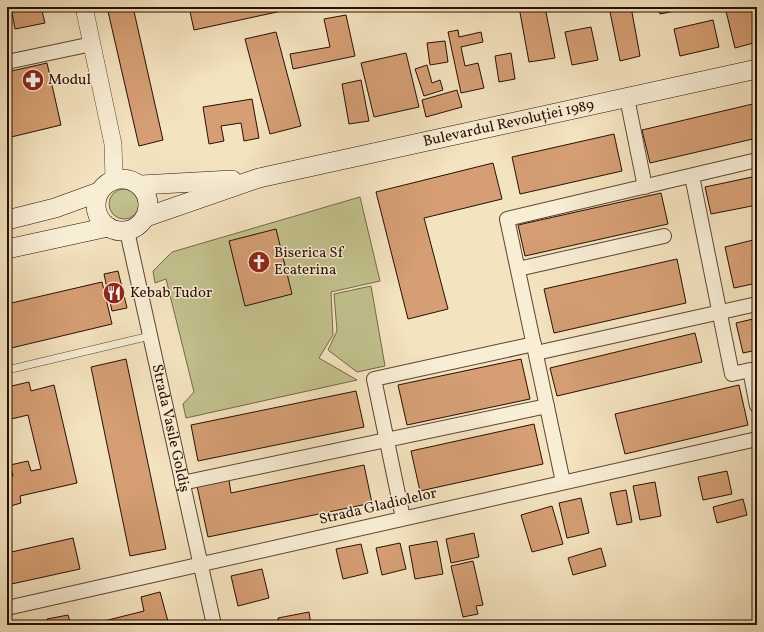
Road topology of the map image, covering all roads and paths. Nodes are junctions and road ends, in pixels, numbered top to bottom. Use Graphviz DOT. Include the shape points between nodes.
graph roads {
  1 [pos="84,7"];
  2 [pos="92,44"];
  3 [pos="7,62"];
  4 [pos="757,69"];
  5 [pos="626,98"];
  6 [pos="757,160"];
  7 [pos="692,176"];
  8 [pos="260,178"];
  9 [pos="114,179"];
  10 [pos="140,185"];
  11 [pos="645,187"];
  12 [pos="99,192"];
  13 [pos="146,218"];
  14 [pos="7,220"];
  15 [pos="108,227"];
  16 [pos="127,231"];
  17 [pos="664,236"];
  18 [pos="7,249"];
  19 [pos="518,269"];
  20 [pos="757,304"];
  21 [pos="720,312"];
  22 [pos="150,336"];
  23 [pos="535,349"];
  24 [pos="7,370"];
  25 [pos="547,406"];
  26 [pos="757,406"];
  27 [pos="757,439"];
  28 [pos="386,440"];
  29 [pos="563,482"];
  30 [pos="182,483"];
  31 [pos="403,518"];
  32 [pos="201,564"];
  33 [pos="7,608"];
  34 [pos="214,625"];
  1 -- 2 [label="street"];
  2 -- 3 [label="street"];
  2 -- 9 [label="street" via="113,144"];
  4 -- 5 [label="main road, Bulevardul Revoluției 1989"];
  5 -- 8 [label="main road, Bulevardul Revoluției 1989"];
  5 -- 11 [label="street"];
  6 -- 7 [label="street"];
  7 -- 11 [label="street"];
  7 -- 21 [label="street"];
  8 -- 10 [label="main road, Bulevardul Revoluției 1989"];
  8 -- 13 [label="main road, Bulevardul Revoluției 1989"];
  9 -- 10 [label="main road" via="128,179"];
  9 -- 12 [label="main road"];
  10 -- 13 [label="main road" via="149,200"];
  11 -- 19 [label="street" via="507,219"];
  12 -- 14 [label="main road" via="56,208"];
  12 -- 15 [label="main road" via="96,207 100,218"];
  13 -- 16 [label="main road" via="141,224"];
  15 -- 16 [label="main road"];
  15 -- 18 [label="main road"];
  16 -- 22 [label="street, Strada Vasile Goldiș"];
  17 -- 19 [label="street"];
  19 -- 23 [label="street"];
  20 -- 21 [label="street"];
  21 -- 23 [label="street"];
  21 -- 26 [label="street" via="732,374 750,370"];
  22 -- 24 [label="lane"];
  22 -- 30 [label="street, Strada Vasile Goldiș"];
  23 -- 25 [label="street"];
  23 -- 28 [label="street" via="374,379"];
  25 -- 28 [label="street"];
  25 -- 29 [label="street"];
  27 -- 29 [label="street, Strada Gladiolelor"];
  28 -- 30 [label="street"];
  28 -- 31 [label="street"];
  29 -- 31 [label="street, Strada Gladiolelor"];
  30 -- 32 [label="street, Strada Vasile Goldiș"];
  31 -- 32 [label="street, Strada Gladiolelor"];
  32 -- 33 [label="street, Strada Gladiolelor"];
  32 -- 34 [label="street, Strada Vasile Goldiș"];
}
